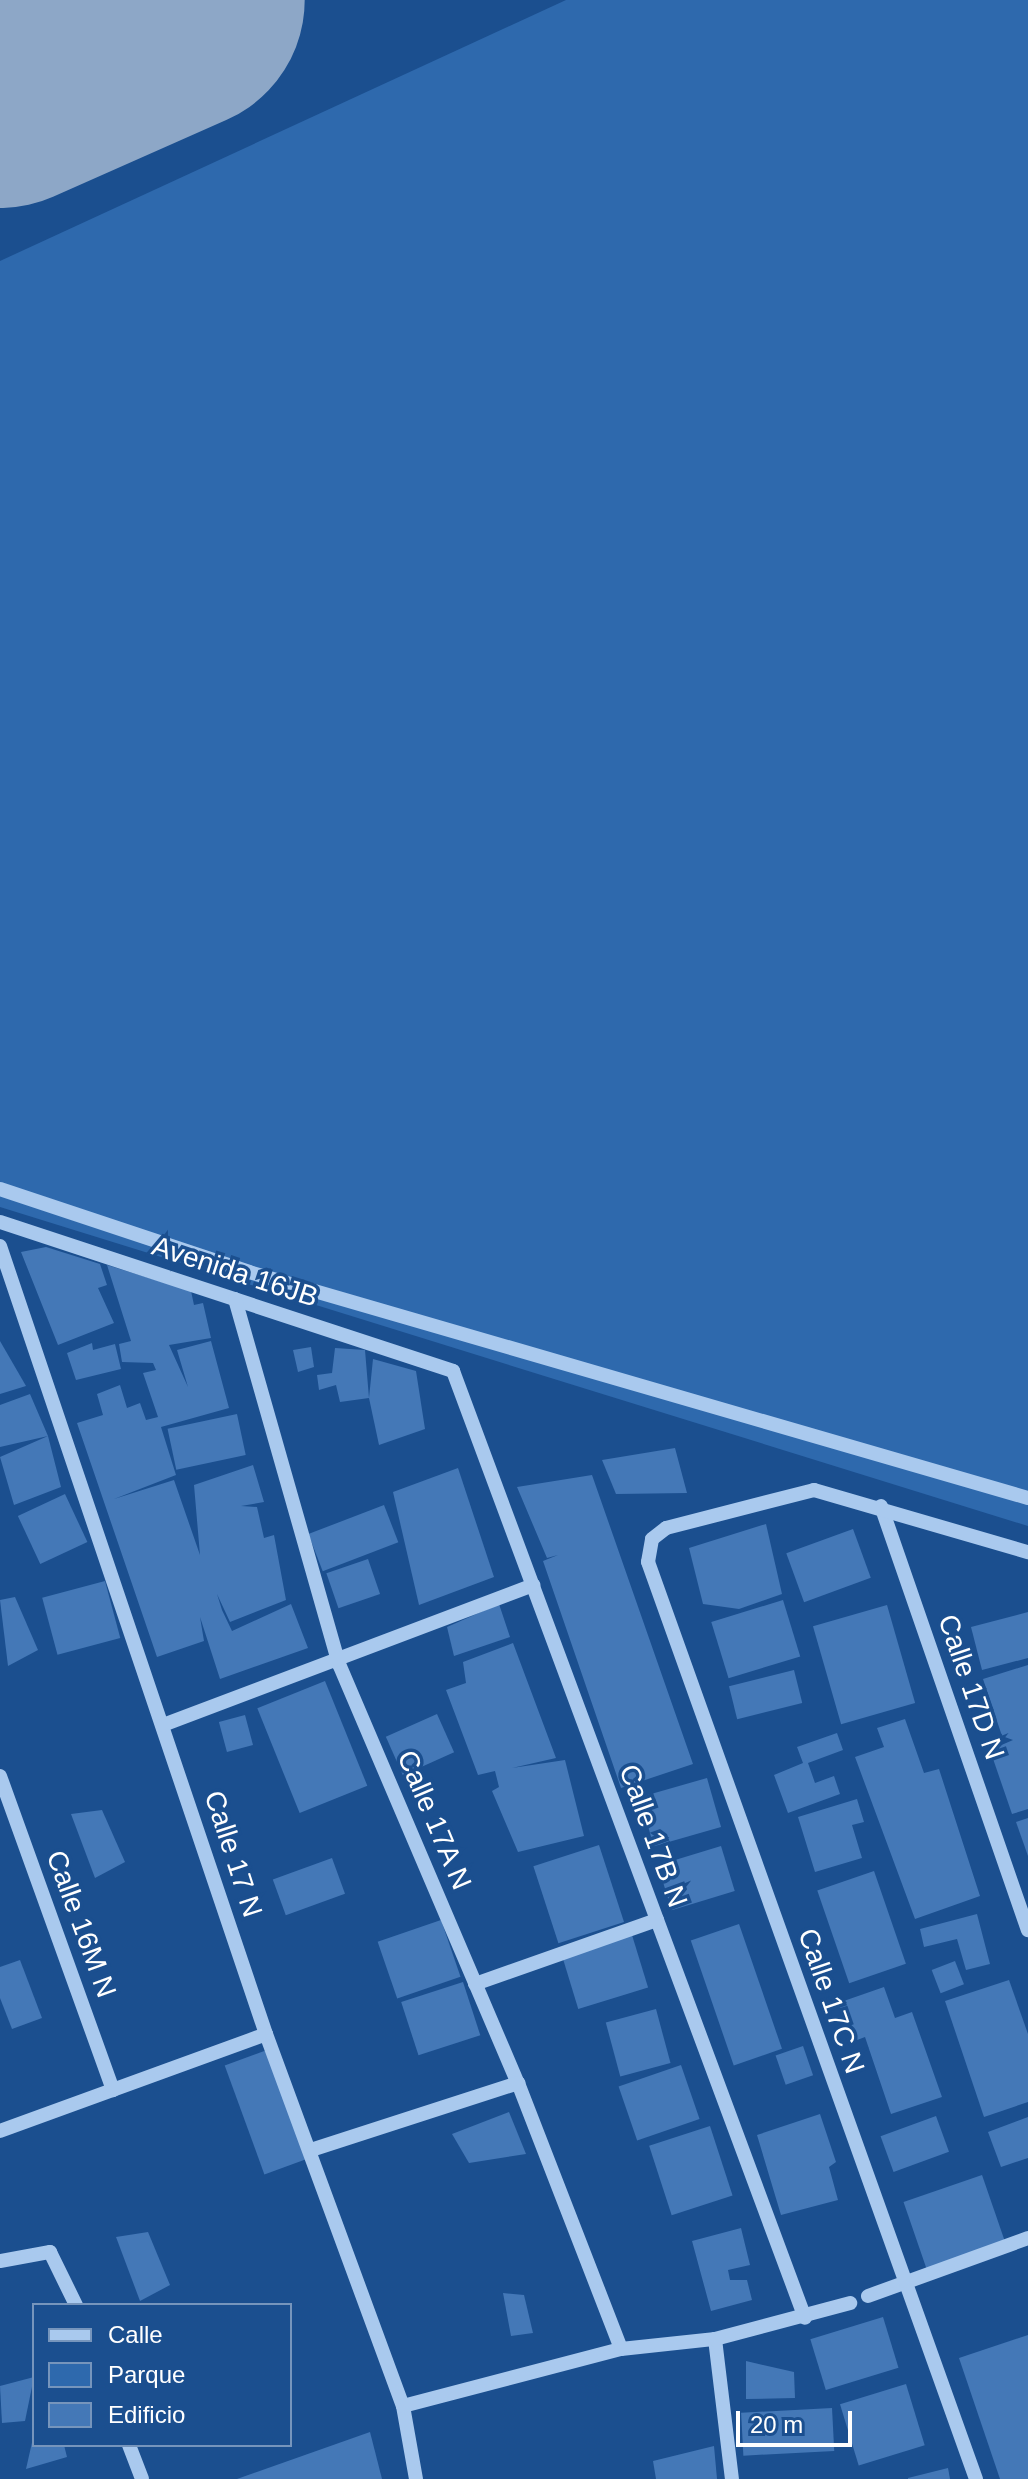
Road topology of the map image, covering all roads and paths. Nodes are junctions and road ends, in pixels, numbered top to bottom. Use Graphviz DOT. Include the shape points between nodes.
graph roads {
  1 [pos="0,1189"];
  2 [pos="0,1222"];
  3 [pos="0,1246"];
  4 [pos="235,1299"];
  5 [pos="453,1371"];
  6 [pos="1028,1498"];
  7 [pos="881,1506"];
  8 [pos="1028,1552"];
  9 [pos="533,1585"];
  10 [pos="339,1664"];
  11 [pos="163,1725"];
  12 [pos="0,1776"];
  13 [pos="657,1920"];
  14 [pos="1028,1930"];
  15 [pos="475,1984"];
  16 [pos="266,2034"];
  17 [pos="518,2083"];
  18 [pos="113,2090"];
  19 [pos="0,2131"];
  20 [pos="311,2150"];
  21 [pos="1028,2238"];
  22 [pos="0,2261"];
  23 [pos="903,2282"];
  24 [pos="868,2296"];
  25 [pos="75,2303"];
  26 [pos="850,2303"];
  27 [pos="805,2318"];
  28 [pos="715,2339"];
  29 [pos="621,2349"];
  30 [pos="403,2406"];
  31 [pos="130,2447"];
  32 [pos="142,2479"];
  33 [pos="416,2479"];
  34 [pos="732,2479"];
  35 [pos="976,2479"];
  1 -- 6 [label="street" via="249,1272"];
  2 -- 4 [label="street, Avenida 16JB"];
  3 -- 11 [label="street, Calle 17 N"];
  4 -- 5 [label="street, Avenida 16JB"];
  4 -- 10 [label="street, Calle 17A N"];
  5 -- 9 [label="street, Calle 17B N"];
  7 -- 8 [label="street"];
  7 -- 14 [label="street, Calle 17D N"];
  7 -- 23 [label="street, Calle 17C N" via="814,1490 666,1528 652,1539 648,1562"];
  9 -- 10 [label="street"];
  9 -- 13 [label="street, Calle 17B N"];
  10 -- 11 [label="street"];
  10 -- 15 [label="street, Calle 17A N"];
  11 -- 16 [label="street, Calle 17 N"];
  12 -- 18 [label="street, Calle 16M N"];
  13 -- 15 [label="street"];
  13 -- 27 [label="street, Calle 17B N"];
  15 -- 17 [label="street, Calle 17A N"];
  16 -- 18 [label="street"];
  16 -- 20 [label="street, Calle 17 N"];
  17 -- 20 [label="street"];
  17 -- 29 [label="street, Calle 17A N"];
  18 -- 19 [label="street"];
  20 -- 30 [label="street, Calle 17 N"];
  21 -- 23 [label="street"];
  22 -- 25 [label="street" via="50,2252"];
  23 -- 24 [label="street"];
  23 -- 35 [label="street, Calle 17C N"];
  26 -- 27 [label="street"];
  27 -- 28 [label="street"];
  28 -- 29 [label="street"];
  28 -- 34 [label="street"];
  29 -- 30 [label="street"];
  30 -- 33 [label="street, Calle 17 N"];
  31 -- 32 [label="street"];
}
